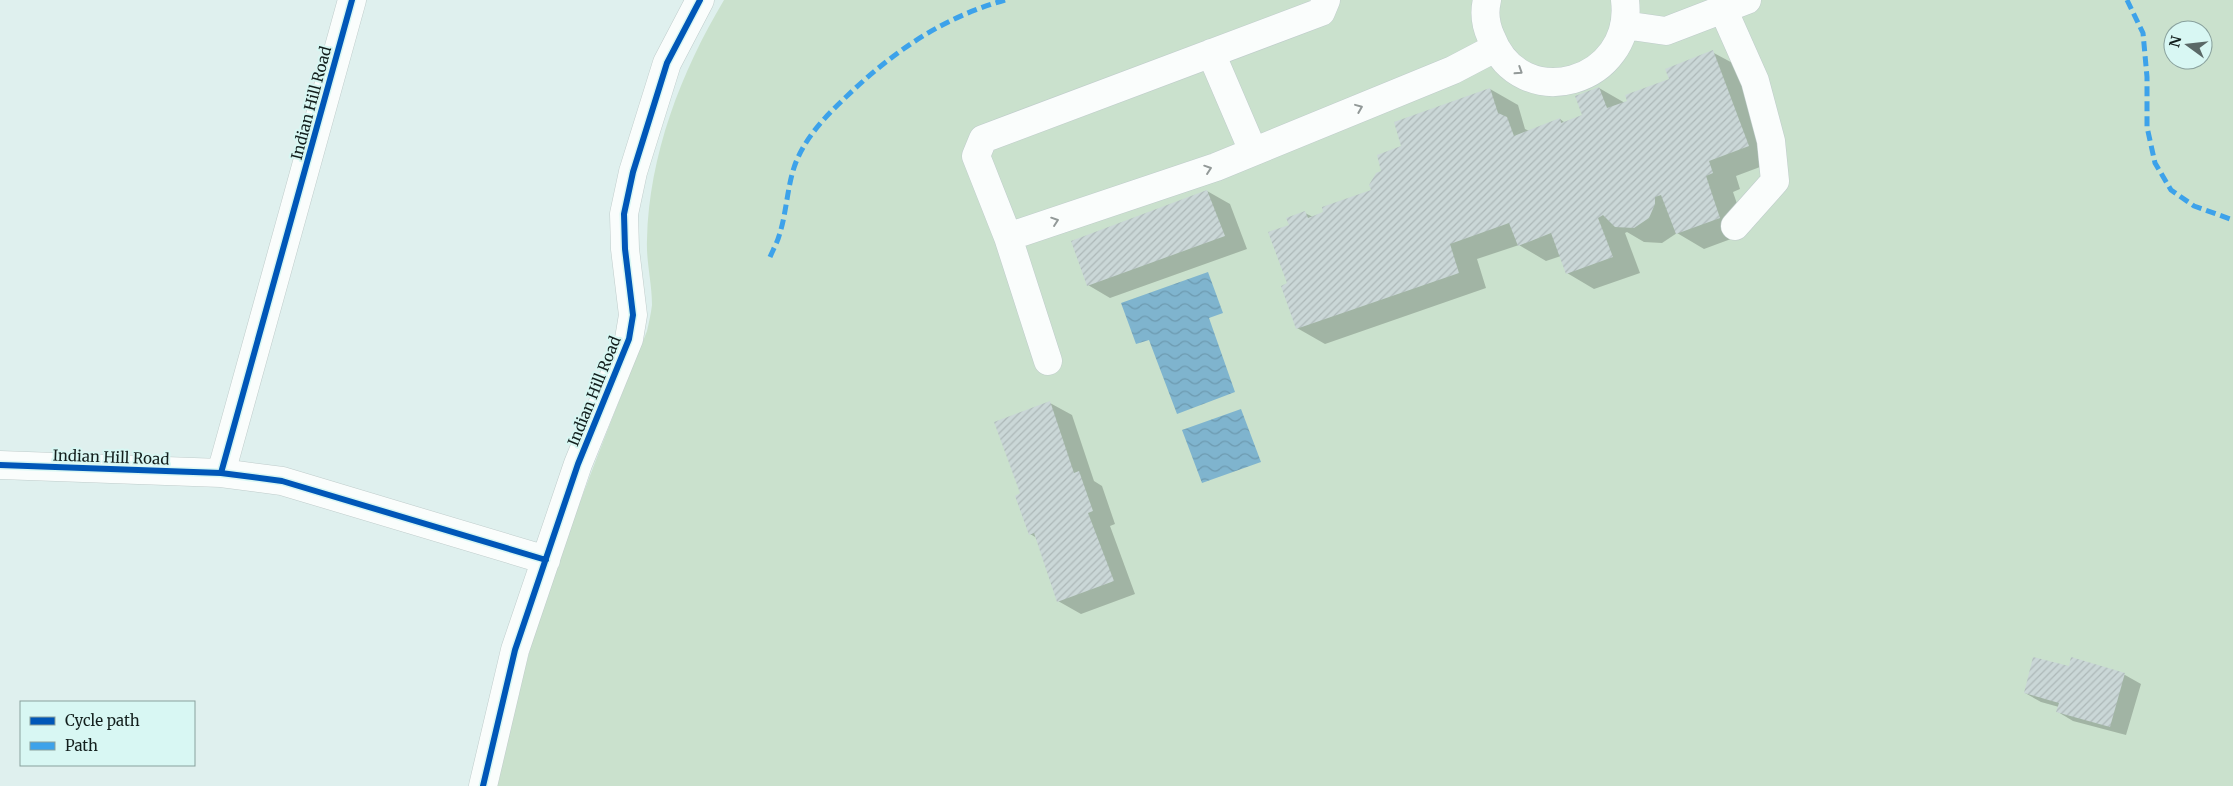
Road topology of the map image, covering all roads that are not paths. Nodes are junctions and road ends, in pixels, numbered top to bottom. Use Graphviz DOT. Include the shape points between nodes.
graph roads {
  1 [pos="352,0"];
  2 [pos="700,0"];
  3 [pos="1326,0"];
  4 [pos="1487,0"];
  5 [pos="1735,5"];
  6 [pos="1624,12"];
  7 [pos="1495,48"];
  8 [pos="1211,53"];
  9 [pos="1253,151"];
  10 [pos="1736,226"];
  11 [pos="1008,237"];
  12 [pos="1048,361"];
  13 [pos="0,465"];
  14 [pos="222,473"];
  15 [pos="546,560"];
  16 [pos="483,786"];
  1 -- 14 [label="street, Indian Hill Road"];
  2 -- 15 [label="street, Indian Hill Road" via="666,63 626,205 625,249 633,316 629,339 578,464"];
  3 -- 8 [label="street" via="1321,12"];
  4 -- 7 [label="street" via="1487,28"];
  5 -- 6 [label="street" via="1666,31"];
  5 -- 10 [label="street" via="1770,140 1775,181"];
  7 -- 6 [label="street, one-way" via="1507,63 1540,81 1577,79 1594,71 1609,58 1619,42"];
  9 -- 7 [label="street, one-way" via="1454,70"];
  8 -- 9 [label="street"];
  8 -- 11 [label="street" via="982,139 976,156"];
  11 -- 9 [label="street, one-way" via="1216,167"];
  11 -- 12 [label="street"];
  13 -- 14 [label="street, Indian Hill Road"];
  14 -- 15 [label="street, Indian Hill Road" via="282,481"];
  15 -- 16 [label="street, Indian Hill Road" via="515,650"];
}
